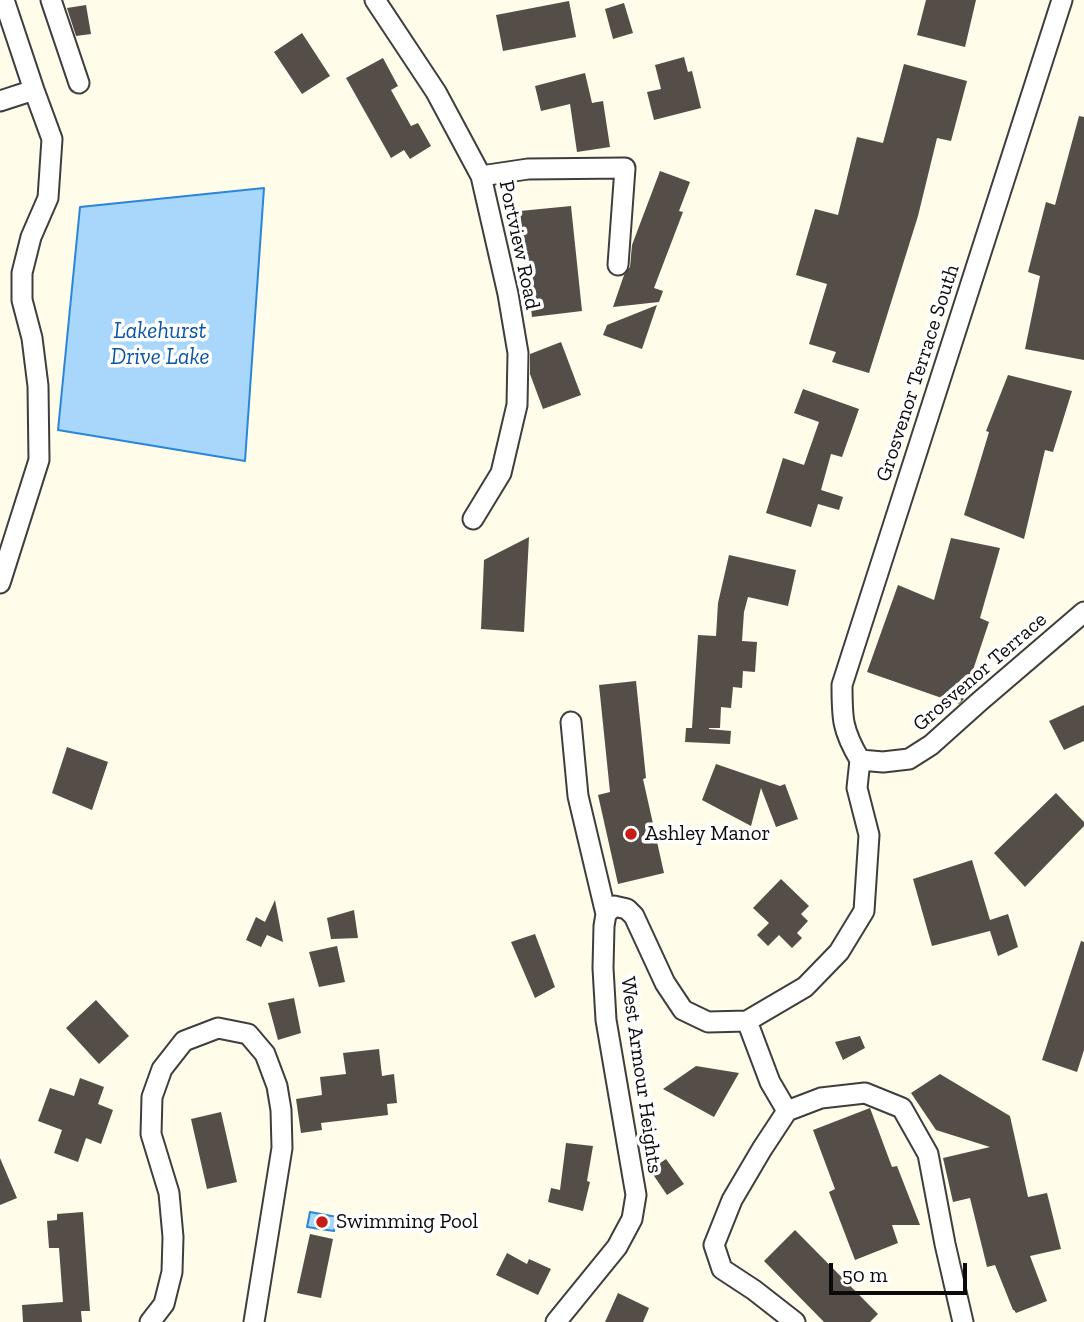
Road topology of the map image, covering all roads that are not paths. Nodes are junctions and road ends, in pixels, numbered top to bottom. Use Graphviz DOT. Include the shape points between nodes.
graph roads {
  1 [pos="4,0"];
  2 [pos="51,0"];
  3 [pos="375,0"];
  4 [pos="1062,0"];
  5 [pos="79,83"];
  6 [pos="34,90"];
  7 [pos="0,102"];
  8 [pos="481,176"];
  9 [pos="618,265"];
  10 [pos="473,519"];
  11 [pos="0,583"];
  12 [pos="1084,612"];
  13 [pos="570,722"];
  14 [pos="860,760"];
  15 [pos="606,914"];
  16 [pos="747,1021"];
  17 [pos="787,1111"];
  18 [pos="150,1322"];
  19 [pos="254,1322"];
  20 [pos="556,1322"];
  21 [pos="795,1322"];
  22 [pos="963,1322"];
  1 -- 6 [label="street"];
  2 -- 5 [label="street"];
  3 -- 8 [label="street, Portview Road" via="436,92"];
  4 -- 14 [label="street, Grosvenor Terrace South" via="842,685 842,721"];
  6 -- 7 [label="street"];
  6 -- 11 [label="street" via="52,139 48,198 22,273 22,300 38,386 39,460"];
  8 -- 9 [label="street" via="527,169 625,169"];
  8 -- 10 [label="street, Portview Road" via="518,352 517,405 501,473"];
  12 -- 14 [label="street, Grosvenor Terrace" via="932,746 909,759"];
  13 -- 15 [label="street" via="578,796"];
  14 -- 16 [label="street, West Armour Heights" via="857,788 869,835 864,911 839,952 805,987"];
  15 -- 16 [label="street, West Armour Heights" via="614,906 634,916 683,1010 708,1022"];
  15 -- 20 [label="street, West Armour Heights" via="606,1020 636,1195 632,1219 617,1247"];
  16 -- 17 [label="street" via="770,1082"];
  17 -- 21 [label="street" via="733,1200 714,1245 722,1269"];
  17 -- 22 [label="street" via="821,1098 865,1093 902,1108 928,1154"];
  18 -- 19 [label="street" via="164,1304 172,1272 173,1237 169,1193 152,1135 152,1097 162,1069 184,1041 218,1028 248,1034 265,1054 281,1110 282,1148"];
}
